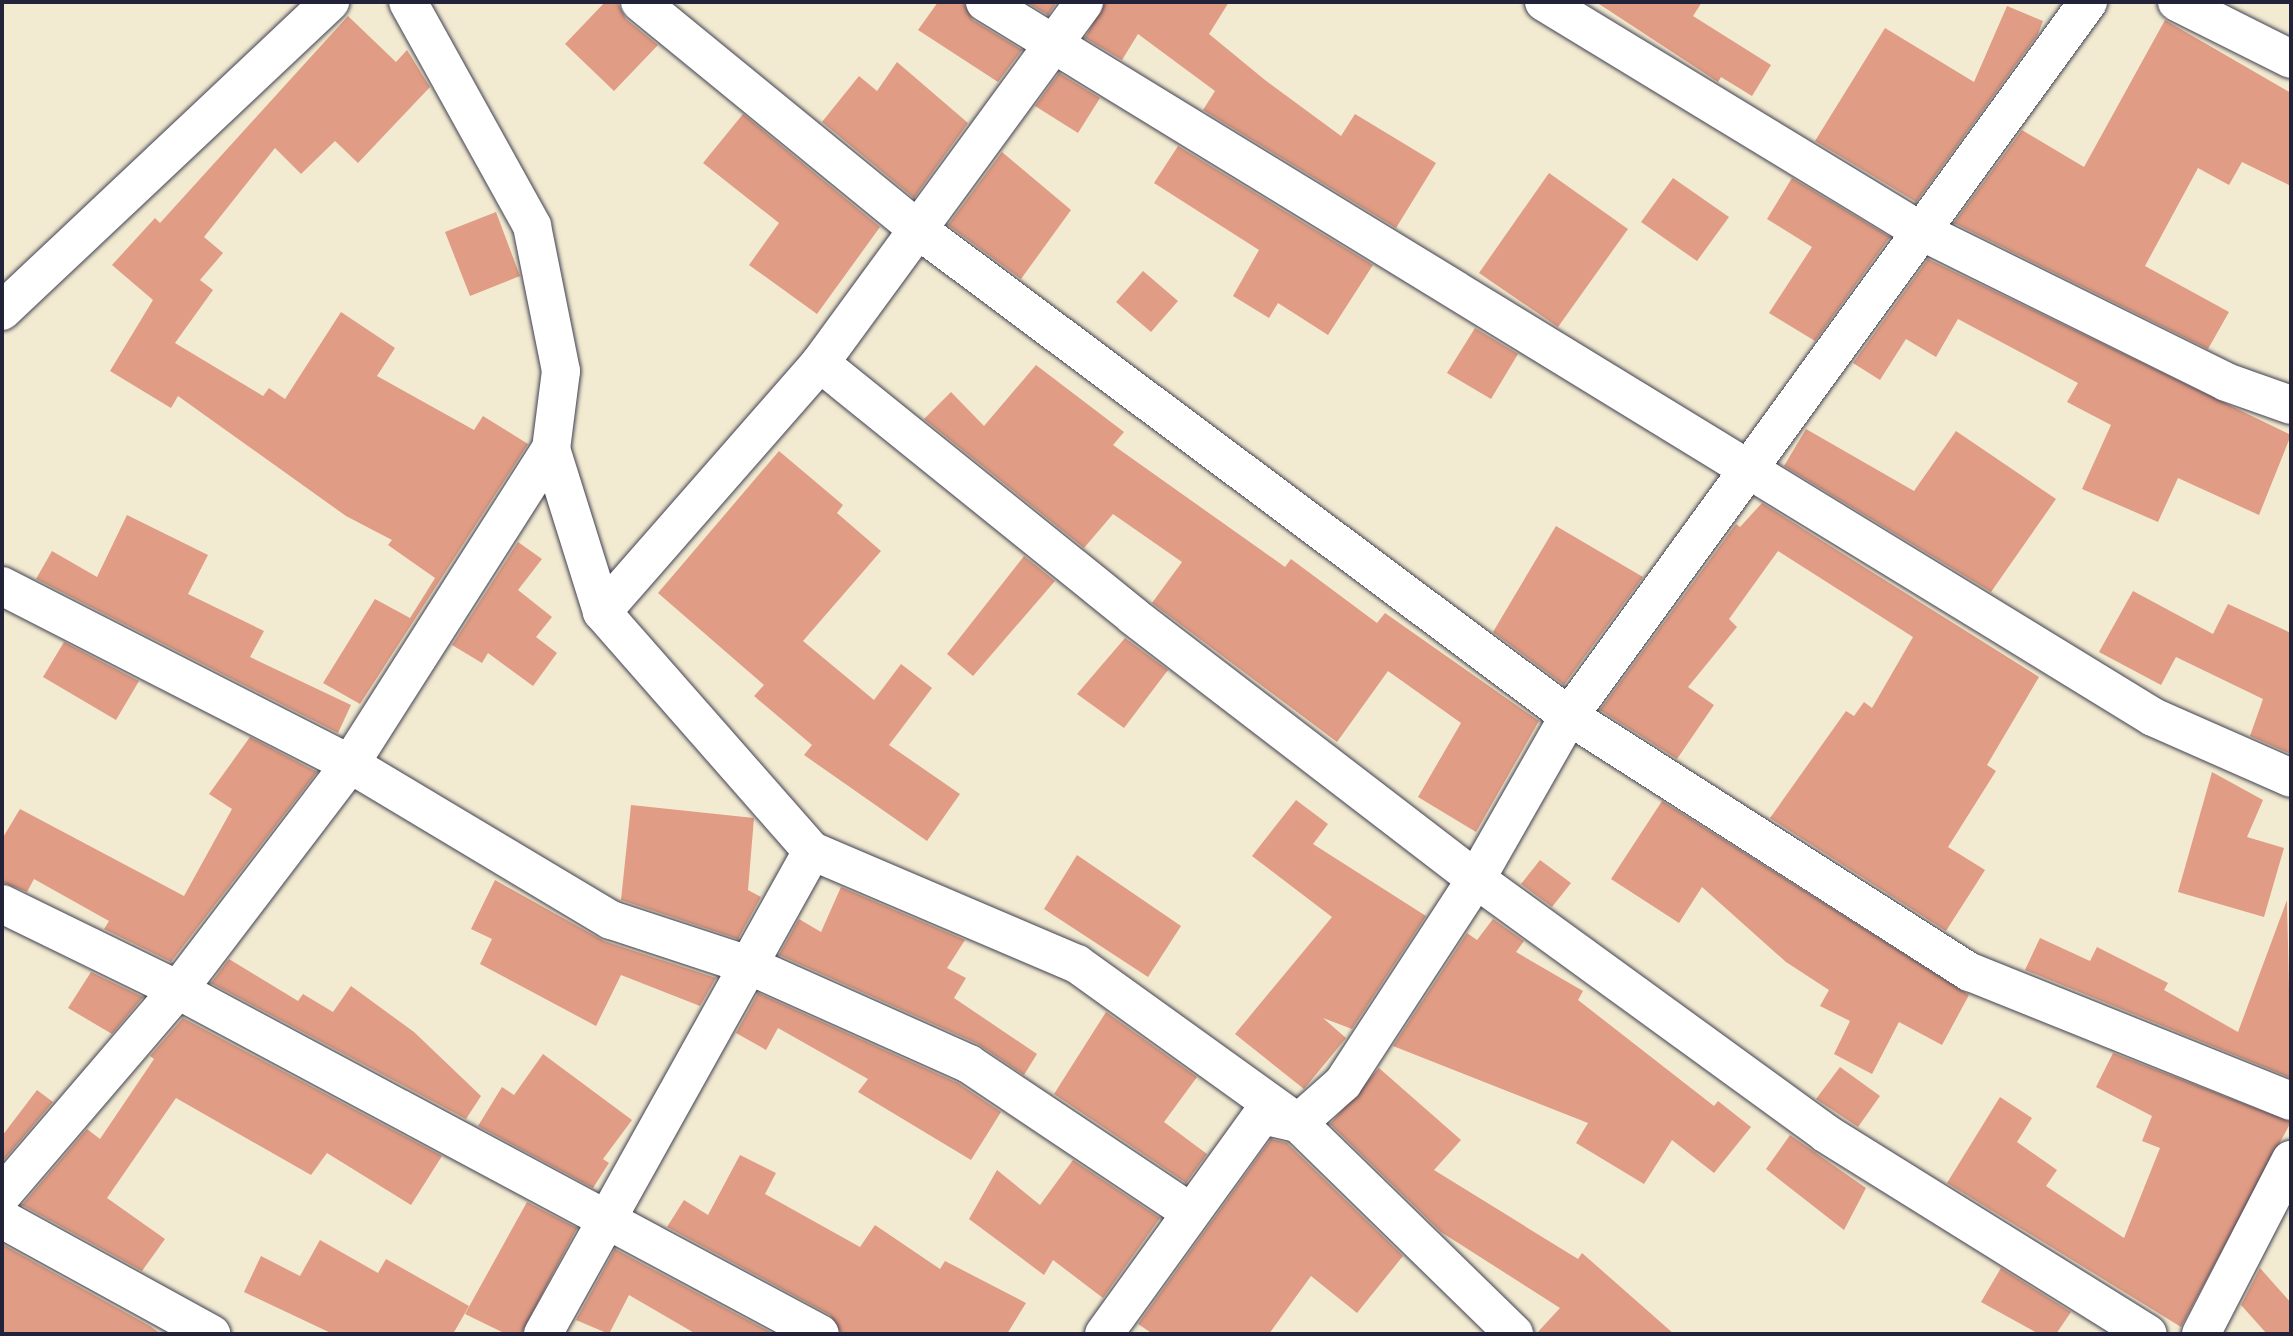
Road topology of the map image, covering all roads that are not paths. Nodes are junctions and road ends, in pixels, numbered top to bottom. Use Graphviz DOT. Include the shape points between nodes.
graph roads {
  1 [pos="330,2"];
  2 [pos="408,2"];
  3 [pos="640,2"];
  4 [pos="985,2"];
  5 [pos="1084,2"];
  6 [pos="1544,2"];
  7 [pos="2088,2"];
  8 [pos="2177,2"];
  9 [pos="1056,43"];
  10 [pos="2291,59"];
  11 [pos="920,231"];
  12 [pos="1923,232"];
  13 [pos="2,311"];
  14 [pos="820,363"];
  15 [pos="2291,405"];
  16 [pos="551,449"];
  17 [pos="1748,473"];
  18 [pos="2,586"];
  19 [pos="602,612"];
  20 [pos="1569,716"];
  21 [pos="350,764"];
  22 [pos="2291,778"];
  23 [pos="812,851"];
  24 [pos="1476,879"];
  25 [pos="2,904"];
  26 [pos="748,965"];
  27 [pos="178,990"];
  28 [pos="2291,1101"];
  29 [pos="1298,1123"];
  30 [pos="2291,1160"];
  31 [pos="2,1195"];
  32 [pos="1190,1212"];
  33 [pos="2,1219"];
  34 [pos="603,1219"];
  35 [pos="211,1334"];
  36 [pos="543,1334"];
  37 [pos="820,1334"];
  38 [pos="1104,1334"];
  39 [pos="1514,1334"];
  40 [pos="2148,1334"];
  41 [pos="2201,1334"];
  1 -- 13 [label="street"];
  2 -- 16 [label="street" via="531,226 561,371"];
  3 -- 11 [label="street"];
  4 -- 9 [label="street"];
  5 -- 9 [label="street"];
  6 -- 12 [label="street"];
  7 -- 12 [label="street"];
  8 -- 10 [label="street"];
  9 -- 11 [label="street"];
  9 -- 17 [label="street"];
  11 -- 14 [label="street"];
  11 -- 20 [label="street"];
  12 -- 15 [label="street" via="2226,382"];
  12 -- 17 [label="street"];
  14 -- 19 [label="street"];
  14 -- 24 [label="street" via="1132,616"];
  16 -- 19 [label="street"];
  16 -- 21 [label="street"];
  17 -- 20 [label="street"];
  17 -- 22 [label="street" via="2153,716"];
  18 -- 21 [label="street"];
  19 -- 23 [label="street"];
  20 -- 24 [label="street"];
  20 -- 28 [label="street" via="1970,972"];
  21 -- 26 [label="street" via="611,920"];
  21 -- 27 [label="street"];
  23 -- 26 [label="street"];
  23 -- 29 [label="street" via="1077,964"];
  24 -- 29 [label="street" via="1343,1083"];
  24 -- 40 [label="street" via="1825,1133"];
  25 -- 27 [label="street"];
  26 -- 32 [label="street" via="969,1064"];
  26 -- 34 [label="street"];
  27 -- 31 [label="street"];
  27 -- 34 [label="street"];
  29 -- 32 [label="street" via="1262,1115"];
  29 -- 39 [label="street"];
  30 -- 41 [label="street"];
  32 -- 38 [label="street"];
  33 -- 35 [label="street"];
  34 -- 36 [label="street"];
  34 -- 37 [label="street"];
}
